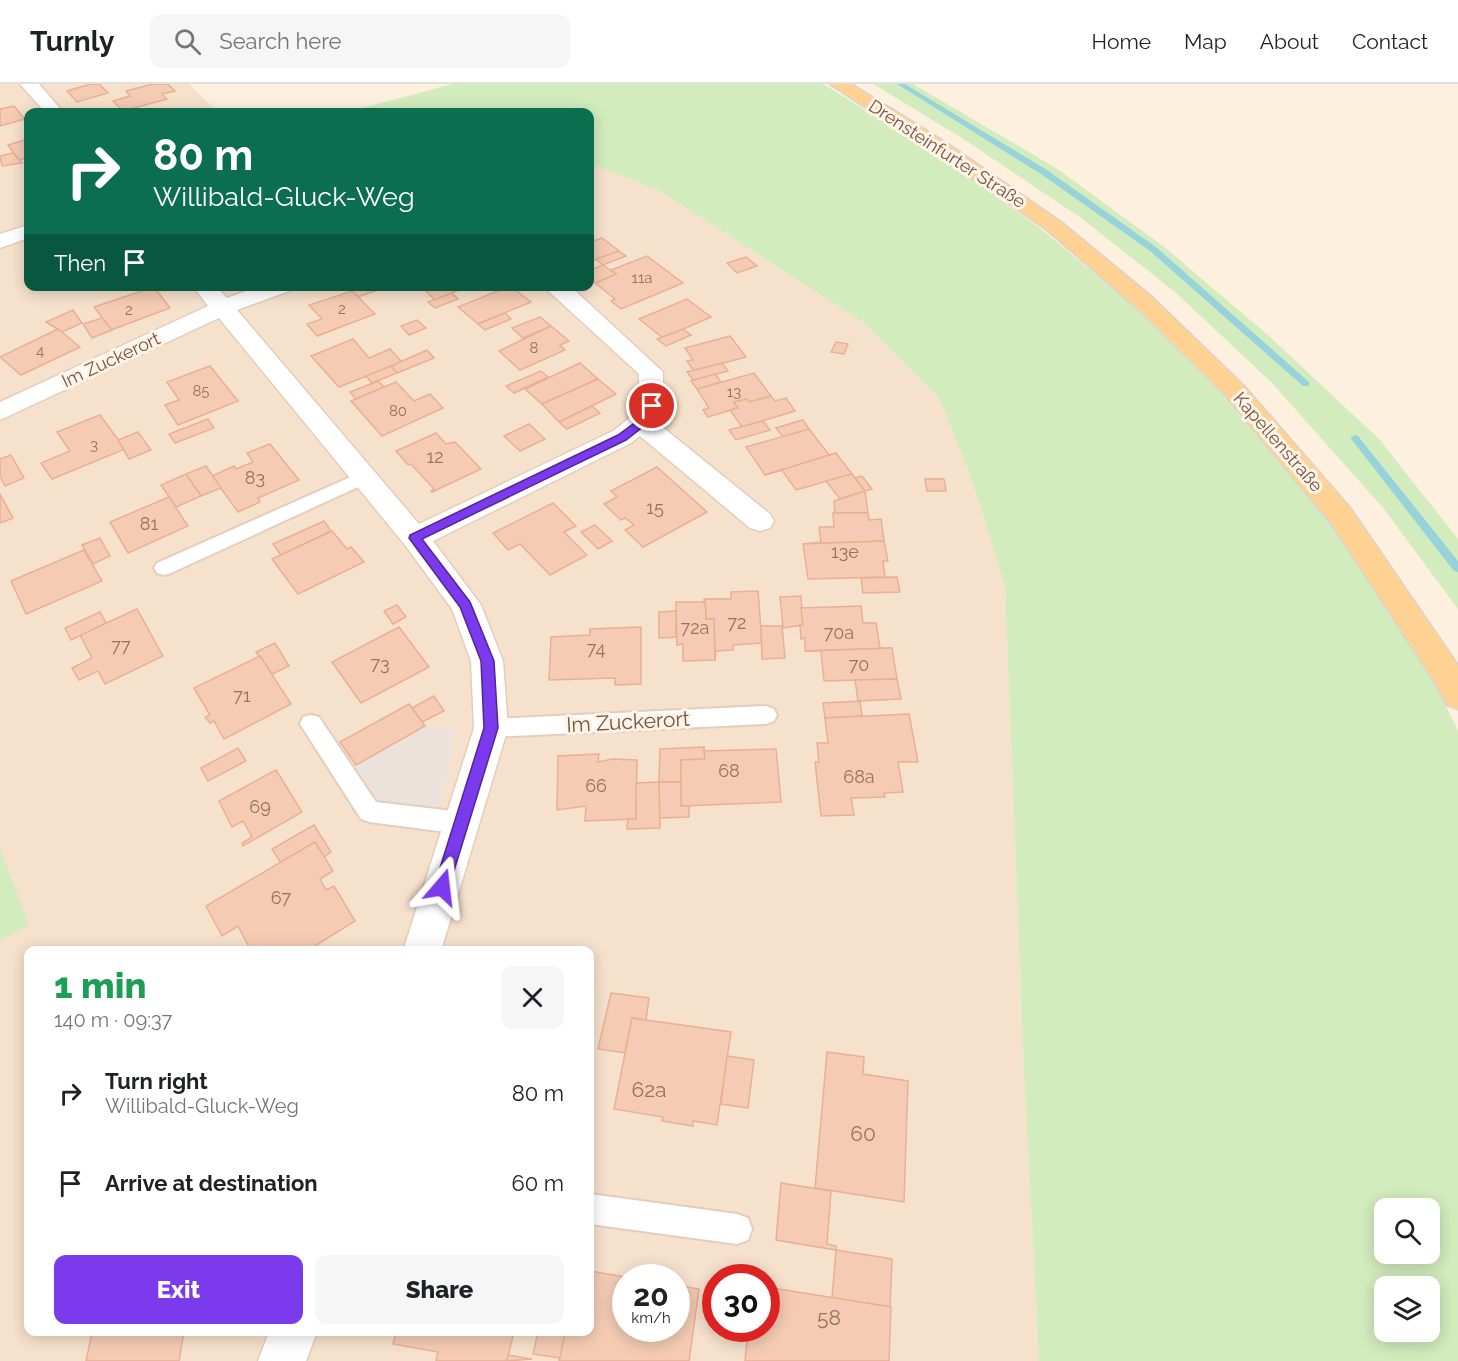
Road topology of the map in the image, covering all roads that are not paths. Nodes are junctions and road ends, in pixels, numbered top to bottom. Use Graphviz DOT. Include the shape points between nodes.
graph roads {
  1 [pos="29,84"];
  2 [pos="839,84"];
  3 [pos="50,108"];
  4 [pos="1054,226"];
  5 [pos="24,233"];
  6 [pos="0,242"];
  7 [pos="250,291"];
  8 [pos="562,291"];
  9 [pos="213,297"];
  10 [pos="0,412"];
  11 [pos="641,423"];
  12 [pos="364,477"];
  13 [pos="760,521"];
  14 [pos="415,538"];
  15 [pos="164,568"];
  16 [pos="1458,696"];
  17 [pos="766,715"];
  18 [pos="311,724"];
  19 [pos="491,728"];
  20 [pos="462,823"];
  21 [pos="424,946"];
  22 [pos="594,1210"];
  23 [pos="737,1228"];
  24 [pos="291,1336"];
  25 [pos="282,1361"];
  1 -- 3 [label="street"];
  2 -- 4 [label="main road, Drensteinfurter Straße"];
  4 -- 16 [label="main road, Kapellenstraße" via="1144,302 1234,391 1341,516"];
  5 -- 6 [label="street"];
  7 -- 9 [label="street, Im Zuckerort"];
  8 -- 11 [label="street" via="651,372 652,406"];
  9 -- 10 [label="street, Im Zuckerort"];
  9 -- 12 [label="street"];
  11 -- 13 [label="street"];
  11 -- 14 [label="street" via="622,437"];
  12 -- 14 [label="street"];
  12 -- 15 [label="lane"];
  14 -- 19 [label="street" via="466,605 487,661"];
  17 -- 19 [label="lane, Im Zuckerort"];
  18 -- 20 [label="lane" via="369,812"];
  19 -- 20 [label="street"];
  20 -- 21 [label="street"];
  22 -- 23 [label="lane"];
  24 -- 25 [label="street"];
}
